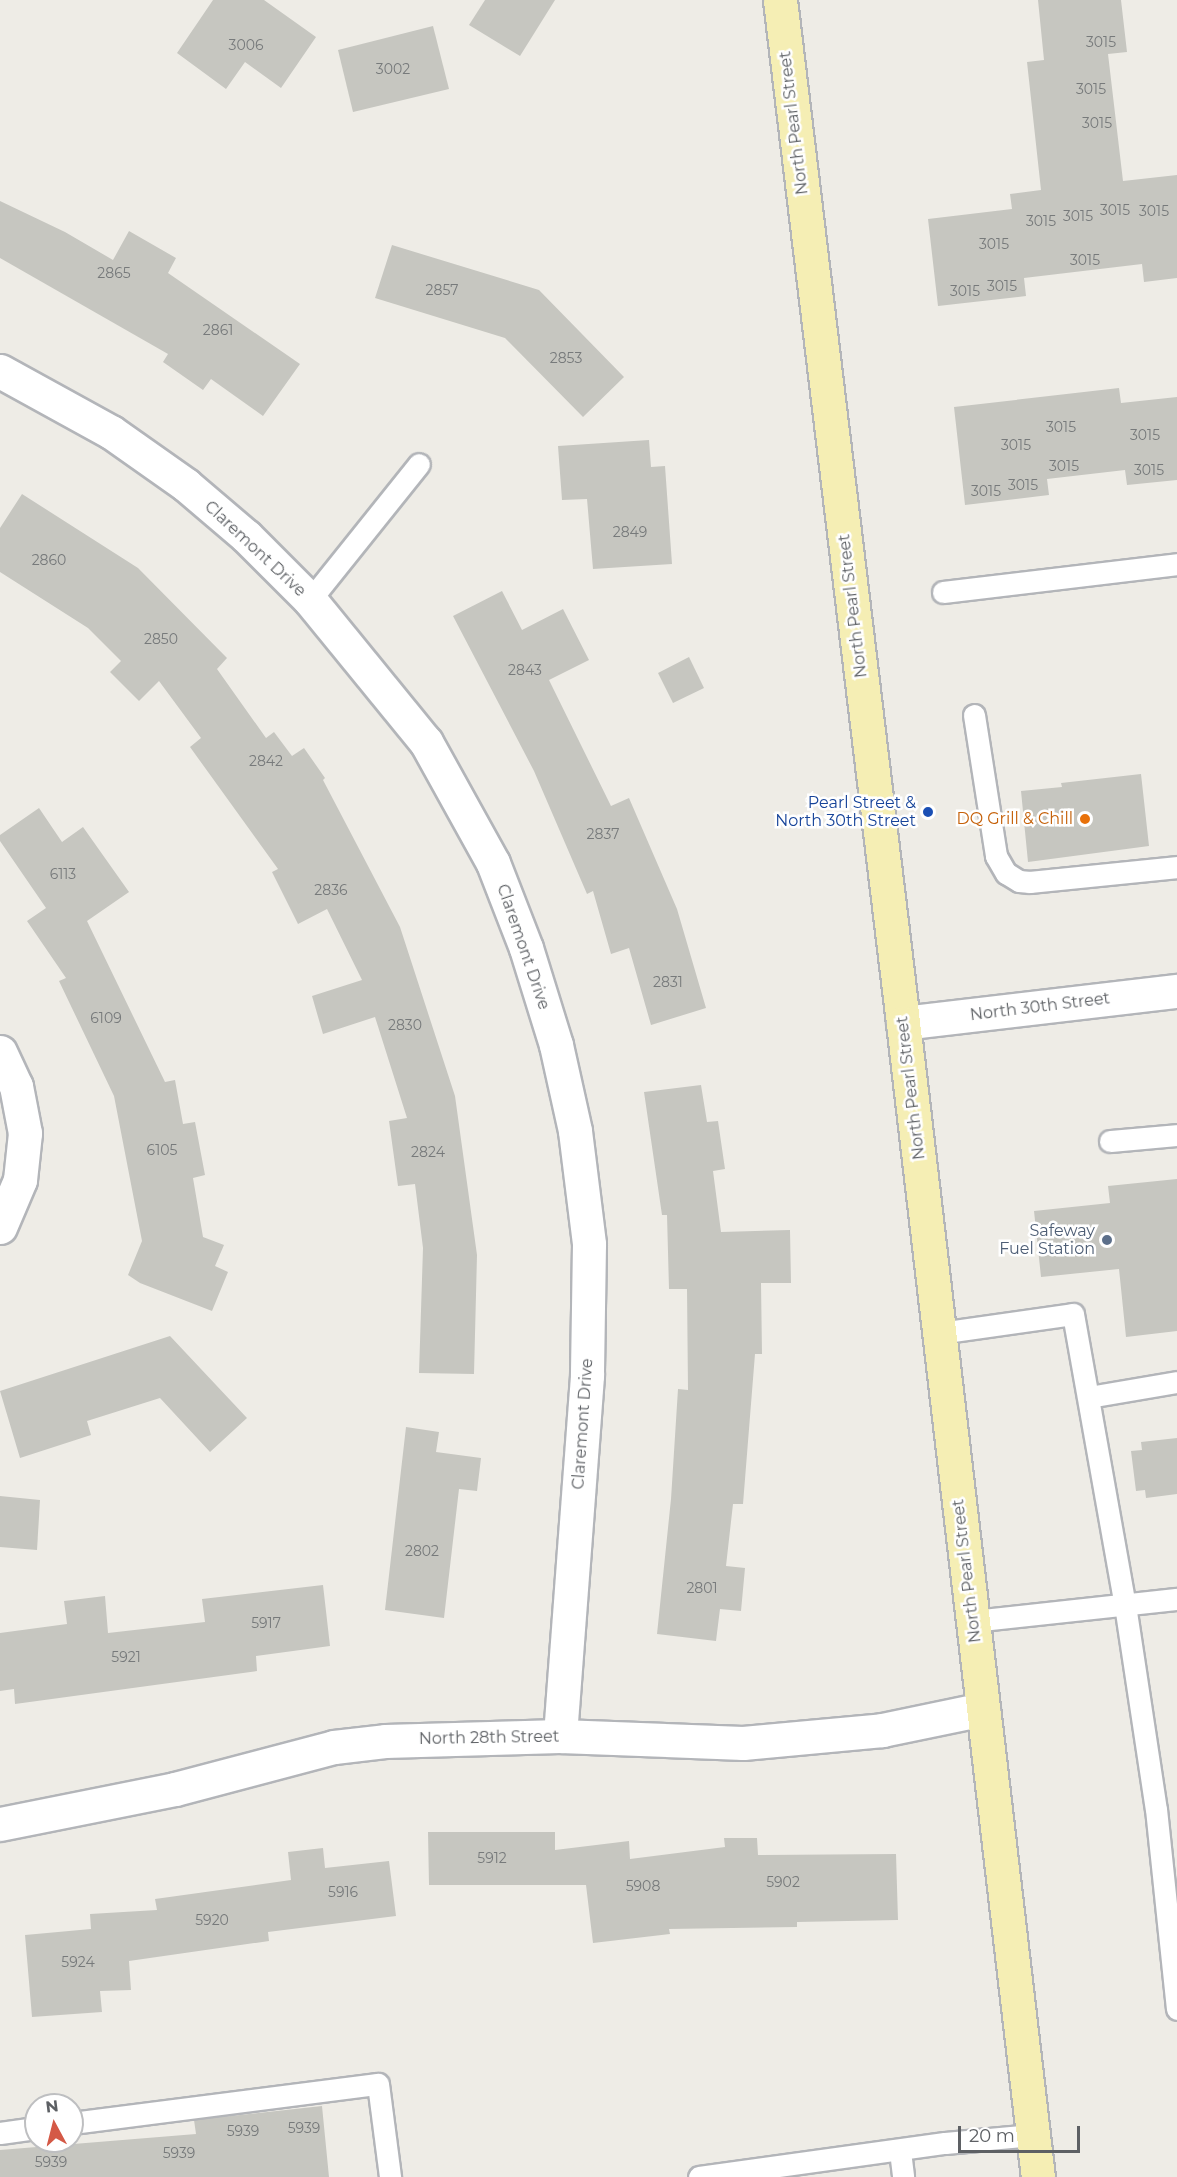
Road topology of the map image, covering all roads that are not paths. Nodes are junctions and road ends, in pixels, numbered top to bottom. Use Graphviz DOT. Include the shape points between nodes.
graph roads {
  1 [pos="780,0"];
  2 [pos="0,371"];
  3 [pos="419,464"];
  4 [pos="1177,564"];
  5 [pos="943,592"];
  6 [pos="310,600"];
  7 [pos="974,715"];
  8 [pos="1177,867"];
  9 [pos="1177,991"];
  10 [pos="903,1023"];
  11 [pos="0,1052"];
  12 [pos="1177,1135"];
  13 [pos="1110,1141"];
  14 [pos="0,1227"];
  15 [pos="940,1333"];
  16 [pos="1177,1382"];
  17 [pos="1089,1396"];
  18 [pos="1177,1599"];
  19 [pos="1125,1605"];
  20 [pos="973,1621"];
  21 [pos="983,1708"];
  22 [pos="560,1736"];
  23 [pos="0,1824"];
  24 [pos="1173,1952"];
  25 [pos="1177,2009"];
  26 [pos="84,2121"];
  27 [pos="24,2130"];
  28 [pos="0,2133"];
  29 [pos="1034,2135"];
  30 [pos="900,2151"];
  31 [pos="390,2177"];
  32 [pos="699,2177"];
  33 [pos="903,2177"];
  34 [pos="1038,2177"];
  1 -- 10 [label="main road, North Pearl Street"];
  2 -- 6 [label="street, Claremont Drive" via="111,432 186,485 246,536"];
  3 -- 6 [label="lane"];
  4 -- 5 [label="lane"];
  6 -- 22 [label="street, Claremont Drive" via="426,742 465,811 493,863 526,948 559,1056 575,1131 589,1244 588,1376"];
  7 -- 8 [label="lane" via="996,856 1006,873 1030,882"];
  9 -- 10 [label="street, North 30th Street"];
  10 -- 15 [label="main road, North Pearl Street"];
  11 -- 14 [label="street" via="21,1104 25,1144 20,1180"];
  12 -- 13 [label="lane"];
  15 -- 17 [label="lane" via="1073,1314"];
  15 -- 20 [label="main road, North Pearl Street"];
  16 -- 17 [label="lane"];
  17 -- 19 [label="lane"];
  18 -- 19 [label="lane"];
  19 -- 20 [label="lane"];
  19 -- 24 [label="lane"];
  20 -- 21 [label="main road, North Pearl Street"];
  21 -- 22 [label="street, North 28th Street" via="882,1730 743,1743"];
  21 -- 29 [label="main road, North Pearl Street"];
  22 -- 23 [label="street, North 28th Street" via="429,1738 334,1748 175,1789"];
  24 -- 25 [label="lane"];
  26 -- 31 [label="lane" via="378,2084"];
  27 -- 28 [label="lane"];
  29 -- 30 [label="lane"];
  29 -- 34 [label="main road, North Pearl Street"];
  30 -- 32 [label="lane"];
  30 -- 33 [label="lane"];
}
